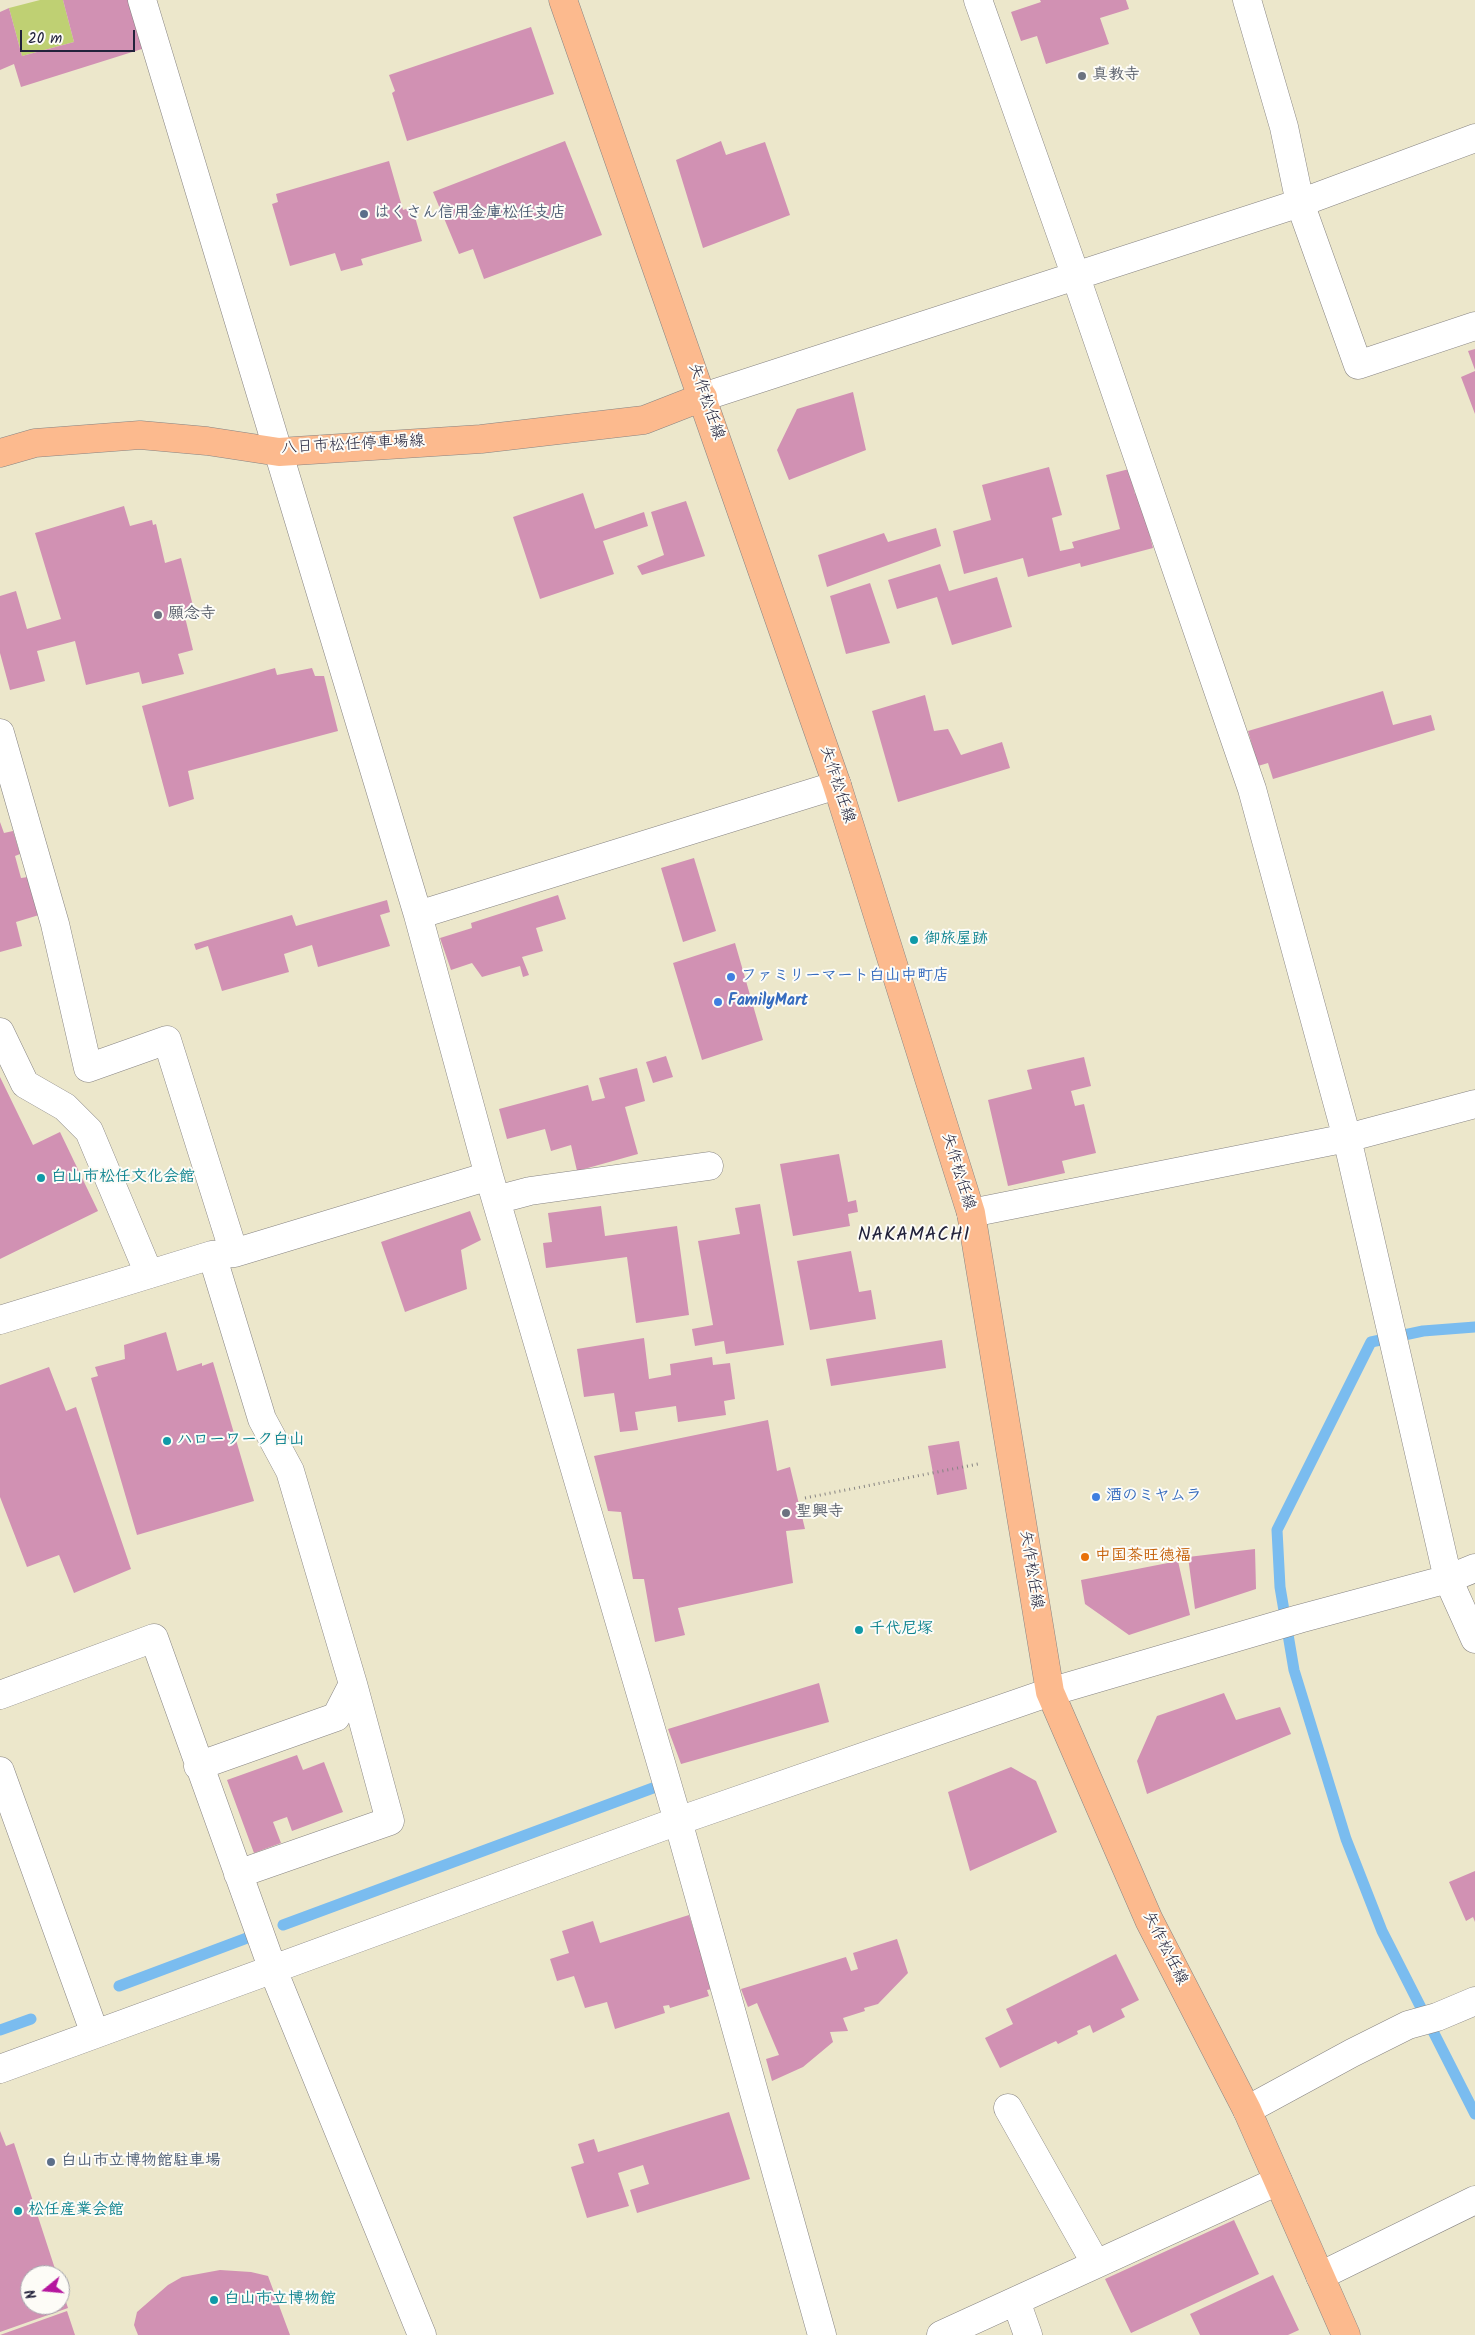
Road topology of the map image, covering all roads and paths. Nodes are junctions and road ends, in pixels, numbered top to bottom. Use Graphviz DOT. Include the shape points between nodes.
graph roads {
  1 [pos="142,0"];
  2 [pos="563,0"];
  3 [pos="978,0"];
  4 [pos="1247,0"];
  5 [pos="1475,138"];
  6 [pos="1300,203"];
  7 [pos="1076,274"];
  8 [pos="1475,326"];
  9 [pos="703,397"];
  10 [pos="279,452"];
  11 [pos="0,453"];
  12 [pos="0,733"];
  13 [pos="837,784"];
  14 [pos="418,915"];
  15 [pos="0,1032"];
  16 [pos="1475,1104"];
  17 [pos="1347,1138"];
  18 [pos="709,1166"];
  19 [pos="493,1188"];
  20 [pos="970,1213"];
  21 [pos="223,1254"];
  22 [pos="148,1274"];
  23 [pos="0,1320"];
  24 [pos="1011,1458"];
  25 [pos="805,1498"];
  26 [pos="1475,1568"];
  27 [pos="1448,1579"];
  28 [pos="1475,1639"];
  29 [pos="354,1684"];
  30 [pos="1050,1692"];
  31 [pos="0,1695"];
  32 [pos="198,1766"];
  33 [pos="0,1771"];
  34 [pos="678,1821"];
  35 [pos="238,1874"];
  36 [pos="273,1970"];
  37 [pos="1475,2001"];
  38 [pos="95,2034"];
  39 [pos="0,2069"];
  40 [pos="1008,2108"];
  41 [pos="1247,2110"];
  42 [pos="1278,2181"];
  43 [pos="1475,2200"];
  44 [pos="1096,2264"];
  45 [pos="1320,2276"];
  46 [pos="1016,2301"];
  47 [pos="422,2335"];
  48 [pos="822,2335"];
  49 [pos="941,2335"];
  50 [pos="1028,2335"];
  51 [pos="1346,2335"];
  1 -- 10 [label="street"];
  2 -- 9 [label="main road, 矢作松任線"];
  3 -- 7 [label="street"];
  4 -- 6 [label="street" via="1284,128"];
  5 -- 6 [label="street"];
  6 -- 7 [label="street"];
  6 -- 8 [label="street" via="1358,365"];
  7 -- 9 [label="street"];
  7 -- 17 [label="street" via="1252,790"];
  9 -- 10 [label="main road, 八日市松任停車場線" via="644,420 481,439"];
  9 -- 13 [label="main road, 矢作松任線"];
  10 -- 11 [label="main road, 八日市松任停車場線" via="207,440 140,435 35,443"];
  10 -- 14 [label="street"];
  12 -- 21 [label="street" via="56,924 88,1068 167,1040"];
  13 -- 14 [label="street"];
  13 -- 20 [label="main road, 矢作松任線"];
  14 -- 19 [label="street"];
  15 -- 22 [label="street" via="25,1084 66,1107 89,1131"];
  16 -- 17 [label="street"];
  17 -- 20 [label="street"];
  17 -- 27 [label="street"];
  18 -- 19 [label="street" via="530,1191"];
  19 -- 21 [label="street"];
  19 -- 34 [label="street"];
  20 -- 24 [label="main road, 矢作松任線"];
  21 -- 22 [label="street"];
  21 -- 29 [label="street" via="262,1419 290,1471"];
  22 -- 23 [label="street"];
  24 -- 25 [label="path"];
  24 -- 30 [label="main road, 矢作松任線"];
  26 -- 27 [label="street"];
  27 -- 28 [label="street"];
  27 -- 30 [label="street"];
  29 -- 32 [label="street" via="336,1716"];
  29 -- 35 [label="street" via="390,1821"];
  30 -- 34 [label="street"];
  30 -- 41 [label="main road, 矢作松任線" via="1149,1920"];
  31 -- 32 [label="street" via="154,1638"];
  32 -- 35 [label="street"];
  33 -- 38 [label="street"];
  34 -- 36 [label="street"];
  34 -- 48 [label="street"];
  35 -- 36 [label="street"];
  36 -- 38 [label="street"];
  36 -- 47 [label="street"];
  37 -- 41 [label="street" via="1438,2017 1408,2025"];
  38 -- 39 [label="street"];
  40 -- 44 [label="street"];
  41 -- 42 [label="main road, 矢作松任線"];
  42 -- 44 [label="street"];
  42 -- 45 [label="main road, 矢作松任線"];
  43 -- 45 [label="street"];
  44 -- 46 [label="street"];
  45 -- 51 [label="main road, 矢作松任線"];
  46 -- 49 [label="street"];
  46 -- 50 [label="street"];
}
